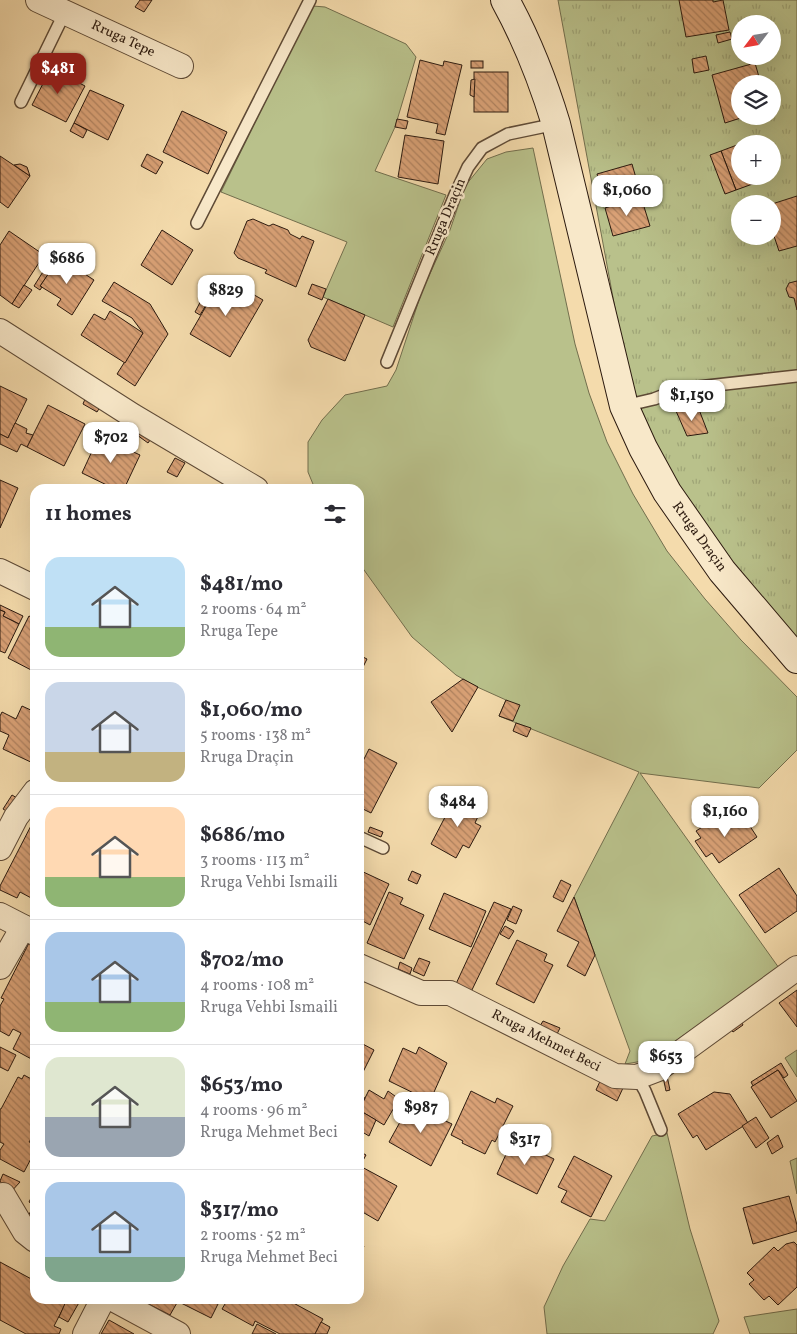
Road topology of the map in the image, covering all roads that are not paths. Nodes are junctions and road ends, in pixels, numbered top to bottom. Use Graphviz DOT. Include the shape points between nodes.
graph roads {
  1 [pos="38,0"];
  2 [pos="310,0"];
  3 [pos="506,0"];
  4 [pos="64,12"];
  5 [pos="181,66"];
  6 [pos="21,102"];
  7 [pos="556,124"];
  8 [pos="197,223"];
  9 [pos="0,331"];
  10 [pos="387,362"];
  11 [pos="797,376"];
  12 [pos="624,406"];
  13 [pos="248,484"];
  14 [pos="0,571"];
  15 [pos="30,586"];
  16 [pos="796,655"];
  17 [pos="30,799"];
  18 [pos="364,839"];
  19 [pos="0,848"];
  20 [pos="383,848"];
  21 [pos="0,915"];
  22 [pos="29,930"];
  23 [pos="0,968"];
  24 [pos="364,968"];
  25 [pos="797,968"];
  26 [pos="636,1077"];
  27 [pos="661,1130"];
  28 [pos="3,1195"];
  29 [pos="30,1236"];
  30 [pos="100,1304"];
  31 [pos="122,1304"];
  32 [pos="84,1334"];
  33 [pos="178,1334"];
  1 -- 4 [label="street, Rruga Tepe"];
  2 -- 8 [label="lane"];
  3 -- 7 [label="main road, Rruga Draçin" via="543,81"];
  4 -- 5 [label="street, Rruga Tepe"];
  4 -- 6 [label="lane"];
  7 -- 10 [label="lane, Rruga Draçin" via="508,134 482,148 468,167"];
  7 -- 12 [label="main road, Rruga Draçin"];
  9 -- 13 [label="street"];
  11 -- 12 [label="lane" via="680,389"];
  12 -- 16 [label="main road, Rruga Draçin" via="667,492 722,571"];
  14 -- 15 [label="street"];
  17 -- 19 [label="street"];
  18 -- 20 [label="lane"];
  21 -- 22 [label="street"];
  22 -- 23 [label="street"];
  24 -- 26 [label="street, Rruga Mehmet Beci" via="421,993 450,993 616,1076"];
  25 -- 26 [label="street" via="658,1068"];
  26 -- 27 [label="lane"];
  28 -- 29 [label="street"];
  30 -- 32 [label="street"];
  31 -- 33 [label="street"];
}
